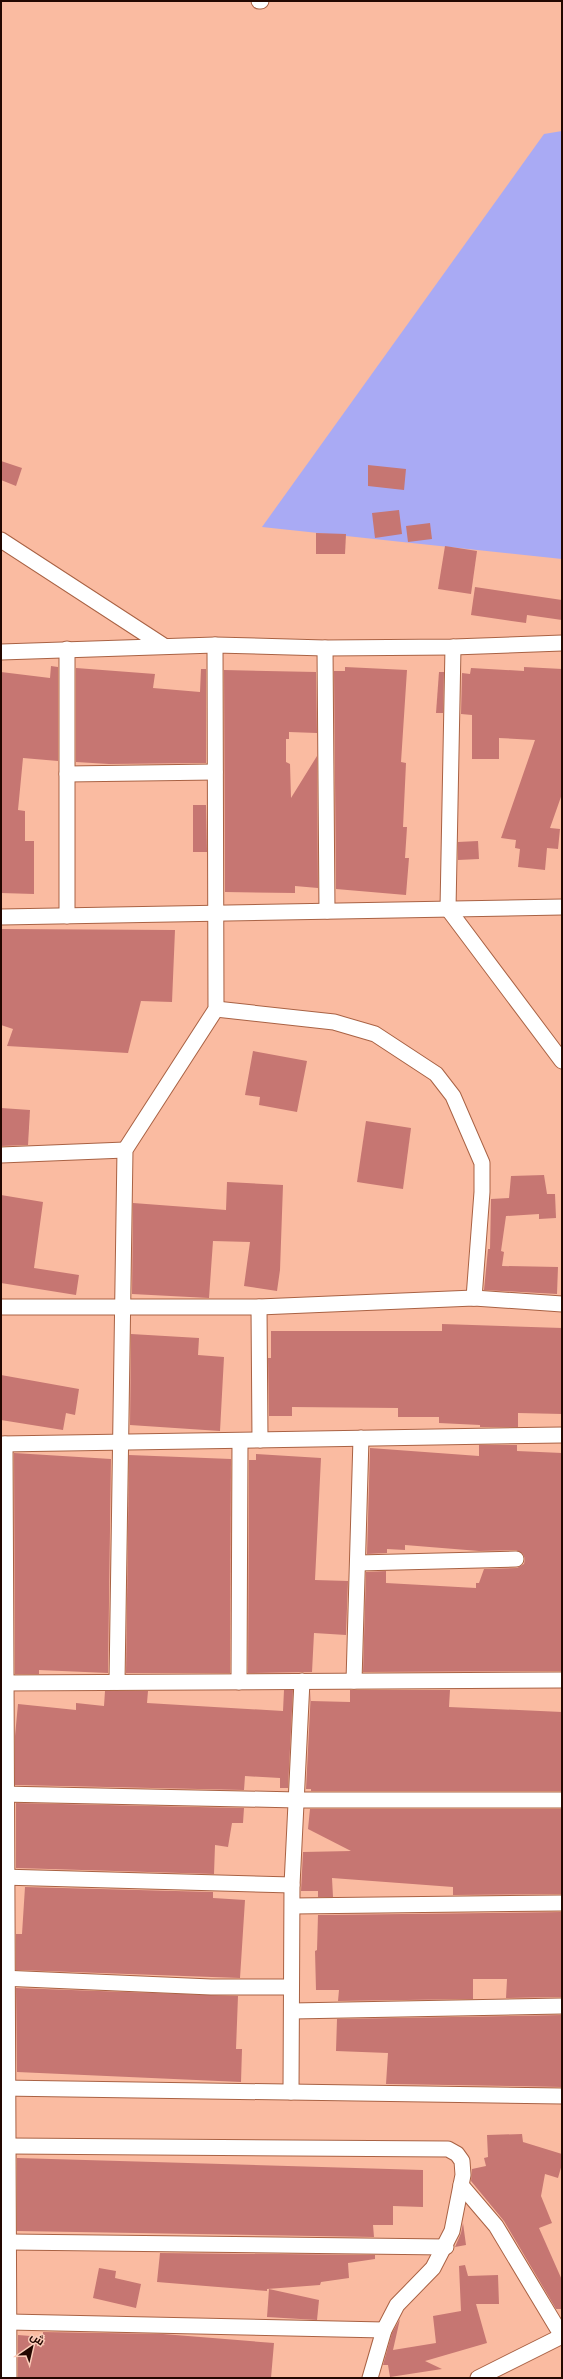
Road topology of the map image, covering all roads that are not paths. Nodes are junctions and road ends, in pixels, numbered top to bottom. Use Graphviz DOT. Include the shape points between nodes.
graph roads {
  1 [pos="1,540"];
  2 [pos="562,643"];
  3 [pos="215,645"];
  4 [pos="164,646"];
  5 [pos="454,647"];
  6 [pos="324,648"];
  7 [pos="67,649"];
  8 [pos="1,652"];
  9 [pos="216,772"];
  10 [pos="67,774"];
  11 [pos="562,907"];
  12 [pos="448,909"];
  13 [pos="327,911"];
  14 [pos="216,913"];
  15 [pos="67,916"];
  16 [pos="1,917"];
  17 [pos="216,1009"];
  18 [pos="562,1061"];
  19 [pos="125,1150"];
  20 [pos="1,1155"];
  21 [pos="474,1298"];
  22 [pos="562,1304"];
  23 [pos="1,1307"];
  24 [pos="123,1307"];
  25 [pos="259,1307"];
  26 [pos="562,1435"];
  27 [pos="361,1438"];
  28 [pos="240,1440"];
  29 [pos="260,1440"];
  30 [pos="122,1442"];
  31 [pos="3,1444"];
  32 [pos="516,1560"];
  33 [pos="358,1563"];
  34 [pos="562,1680"];
  35 [pos="302,1681"];
  36 [pos="354,1681"];
  37 [pos="117,1682"];
  38 [pos="239,1682"];
  39 [pos="4,1683"];
  40 [pos="4,1794"];
  41 [pos="298,1800"];
  42 [pos="562,1800"];
  43 [pos="4,1877"];
  44 [pos="292,1885"];
  45 [pos="562,1903"];
  46 [pos="293,1906"];
  47 [pos="5,1978"];
  48 [pos="290,1987"];
  49 [pos="562,2006"];
  50 [pos="292,2011"];
  51 [pos="5,2088"];
  52 [pos="291,2092"];
  53 [pos="562,2096"];
  54 [pos="9,2146"];
  55 [pos="461,2185"];
  56 [pos="5,2198"];
  57 [pos="9,2242"];
  58 [pos="446,2247"];
  59 [pos="9,2322"];
  60 [pos="384,2330"];
  61 [pos="562,2336"];
  62 [pos="9,2378"];
  63 [pos="370,2378"];
  64 [pos="478,2378"];
  1 -- 4 [label="street"];
  2 -- 5 [label="street"];
  3 -- 4 [label="street"];
  3 -- 6 [label="street"];
  3 -- 9 [label="street"];
  4 -- 7 [label="street"];
  5 -- 6 [label="street"];
  5 -- 12 [label="street"];
  6 -- 13 [label="street"];
  7 -- 8 [label="street"];
  7 -- 10 [label="street"];
  9 -- 10 [label="street"];
  9 -- 14 [label="street"];
  10 -- 15 [label="street"];
  11 -- 12 [label="street"];
  12 -- 13 [label="street"];
  12 -- 18 [label="street"];
  13 -- 14 [label="street"];
  14 -- 15 [label="street"];
  14 -- 17 [label="street"];
  15 -- 16 [label="street"];
  17 -- 19 [label="street"];
  17 -- 21 [label="street" via="334,1022 374,1034 436,1074 453,1096 482,1163"];
  19 -- 20 [label="street"];
  19 -- 24 [label="street"];
  21 -- 22 [label="street"];
  21 -- 25 [label="street"];
  23 -- 24 [label="street"];
  24 -- 25 [label="street"];
  24 -- 30 [label="street"];
  25 -- 29 [label="street"];
  26 -- 27 [label="street"];
  27 -- 29 [label="street"];
  27 -- 33 [label="street"];
  28 -- 29 [label="street"];
  28 -- 30 [label="street"];
  28 -- 38 [label="street"];
  30 -- 31 [label="street"];
  30 -- 37 [label="street"];
  31 -- 39 [label="street"];
  32 -- 33 [label="street"];
  33 -- 36 [label="street"];
  34 -- 36 [label="street"];
  35 -- 36 [label="street"];
  35 -- 38 [label="street"];
  35 -- 41 [label="street"];
  37 -- 38 [label="street"];
  37 -- 39 [label="street"];
  39 -- 40 [label="street"];
  40 -- 41 [label="street"];
  40 -- 43 [label="street"];
  41 -- 42 [label="street"];
  41 -- 44 [label="street"];
  43 -- 44 [label="street"];
  43 -- 47 [label="street"];
  44 -- 46 [label="street"];
  45 -- 46 [label="street"];
  46 -- 48 [label="street"];
  47 -- 48 [label="street" via="211,1987"];
  47 -- 51 [label="street"];
  48 -- 50 [label="street"];
  49 -- 50 [label="street"];
  50 -- 52 [label="street"];
  51 -- 52 [label="street"];
  51 -- 54 [label="street"];
  52 -- 53 [label="street"];
  54 -- 55 [label="street" via="448,2150 457,2154 462,2161"];
  54 -- 56 [label="street"];
  55 -- 58 [label="street" via="452,2231"];
  55 -- 61 [label="street" via="496,2226"];
  56 -- 57 [label="street"];
  57 -- 58 [label="street"];
  57 -- 59 [label="street"];
  58 -- 60 [label="street" via="433,2268 397,2305"];
  59 -- 60 [label="street"];
  59 -- 62 [label="street"];
  60 -- 63 [label="street"];
  61 -- 64 [label="street"];
}
